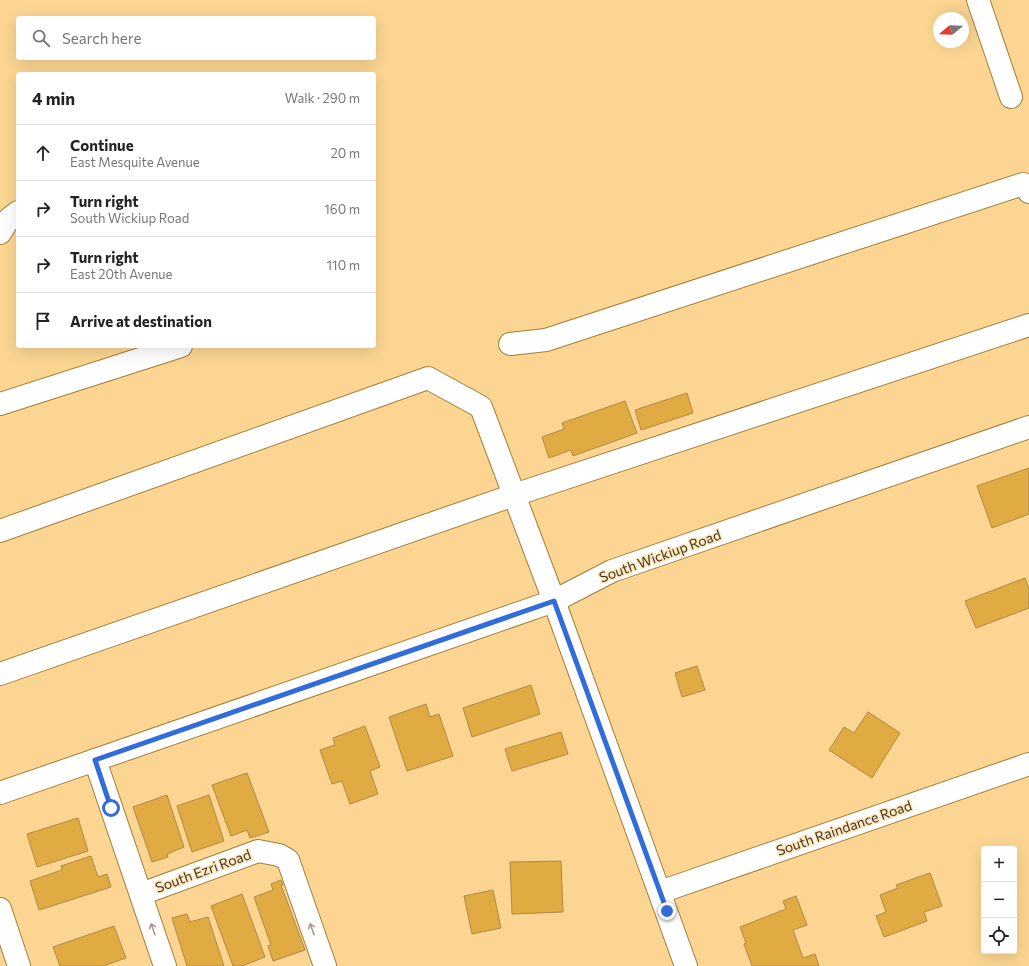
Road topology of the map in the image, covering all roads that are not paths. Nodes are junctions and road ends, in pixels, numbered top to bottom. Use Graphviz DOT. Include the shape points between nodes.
graph roads {
  1 [pos="978,0"];
  2 [pos="1011,97"];
  3 [pos="1029,192"];
  4 [pos="16,214"];
  5 [pos="0,233"];
  6 [pos="1029,325"];
  7 [pos="510,344"];
  8 [pos="175,348"];
  9 [pos="0,404"];
  10 [pos="1029,427"];
  11 [pos="514,495"];
  12 [pos="0,531"];
  13 [pos="554,601"];
  14 [pos="0,674"];
  15 [pos="95,760"];
  16 [pos="1029,764"];
  17 [pos="0,793"];
  18 [pos="660,892"];
  19 [pos="141,894"];
  20 [pos="0,909"];
  21 [pos="19,966"];
  22 [pos="165,966"];
  23 [pos="325,966"];
  24 [pos="686,966"];
  1 -- 2 [label="street"];
  3 -- 7 [label="street" via="1023,184 546,340"];
  4 -- 5 [label="street"];
  6 -- 11 [label="street"];
  8 -- 9 [label="street"];
  10 -- 13 [label="street, South Wickiup Road" via="612,571"];
  11 -- 12 [label="street" via="481,407 428,378"];
  11 -- 13 [label="street"];
  11 -- 14 [label="street"];
  13 -- 15 [label="street, South Wickiup Road"];
  13 -- 18 [label="street"];
  15 -- 17 [label="street, South Wickiup Road"];
  15 -- 19 [label="street"];
  16 -- 18 [label="street, South Raindance Road"];
  18 -- 24 [label="street"];
  22 -- 19 [label="street, one-way"];
  23 -- 19 [label="street, South Ezri Road, one-way" via="288,860 279,855 258,851"];
  20 -- 21 [label="street"];
}
